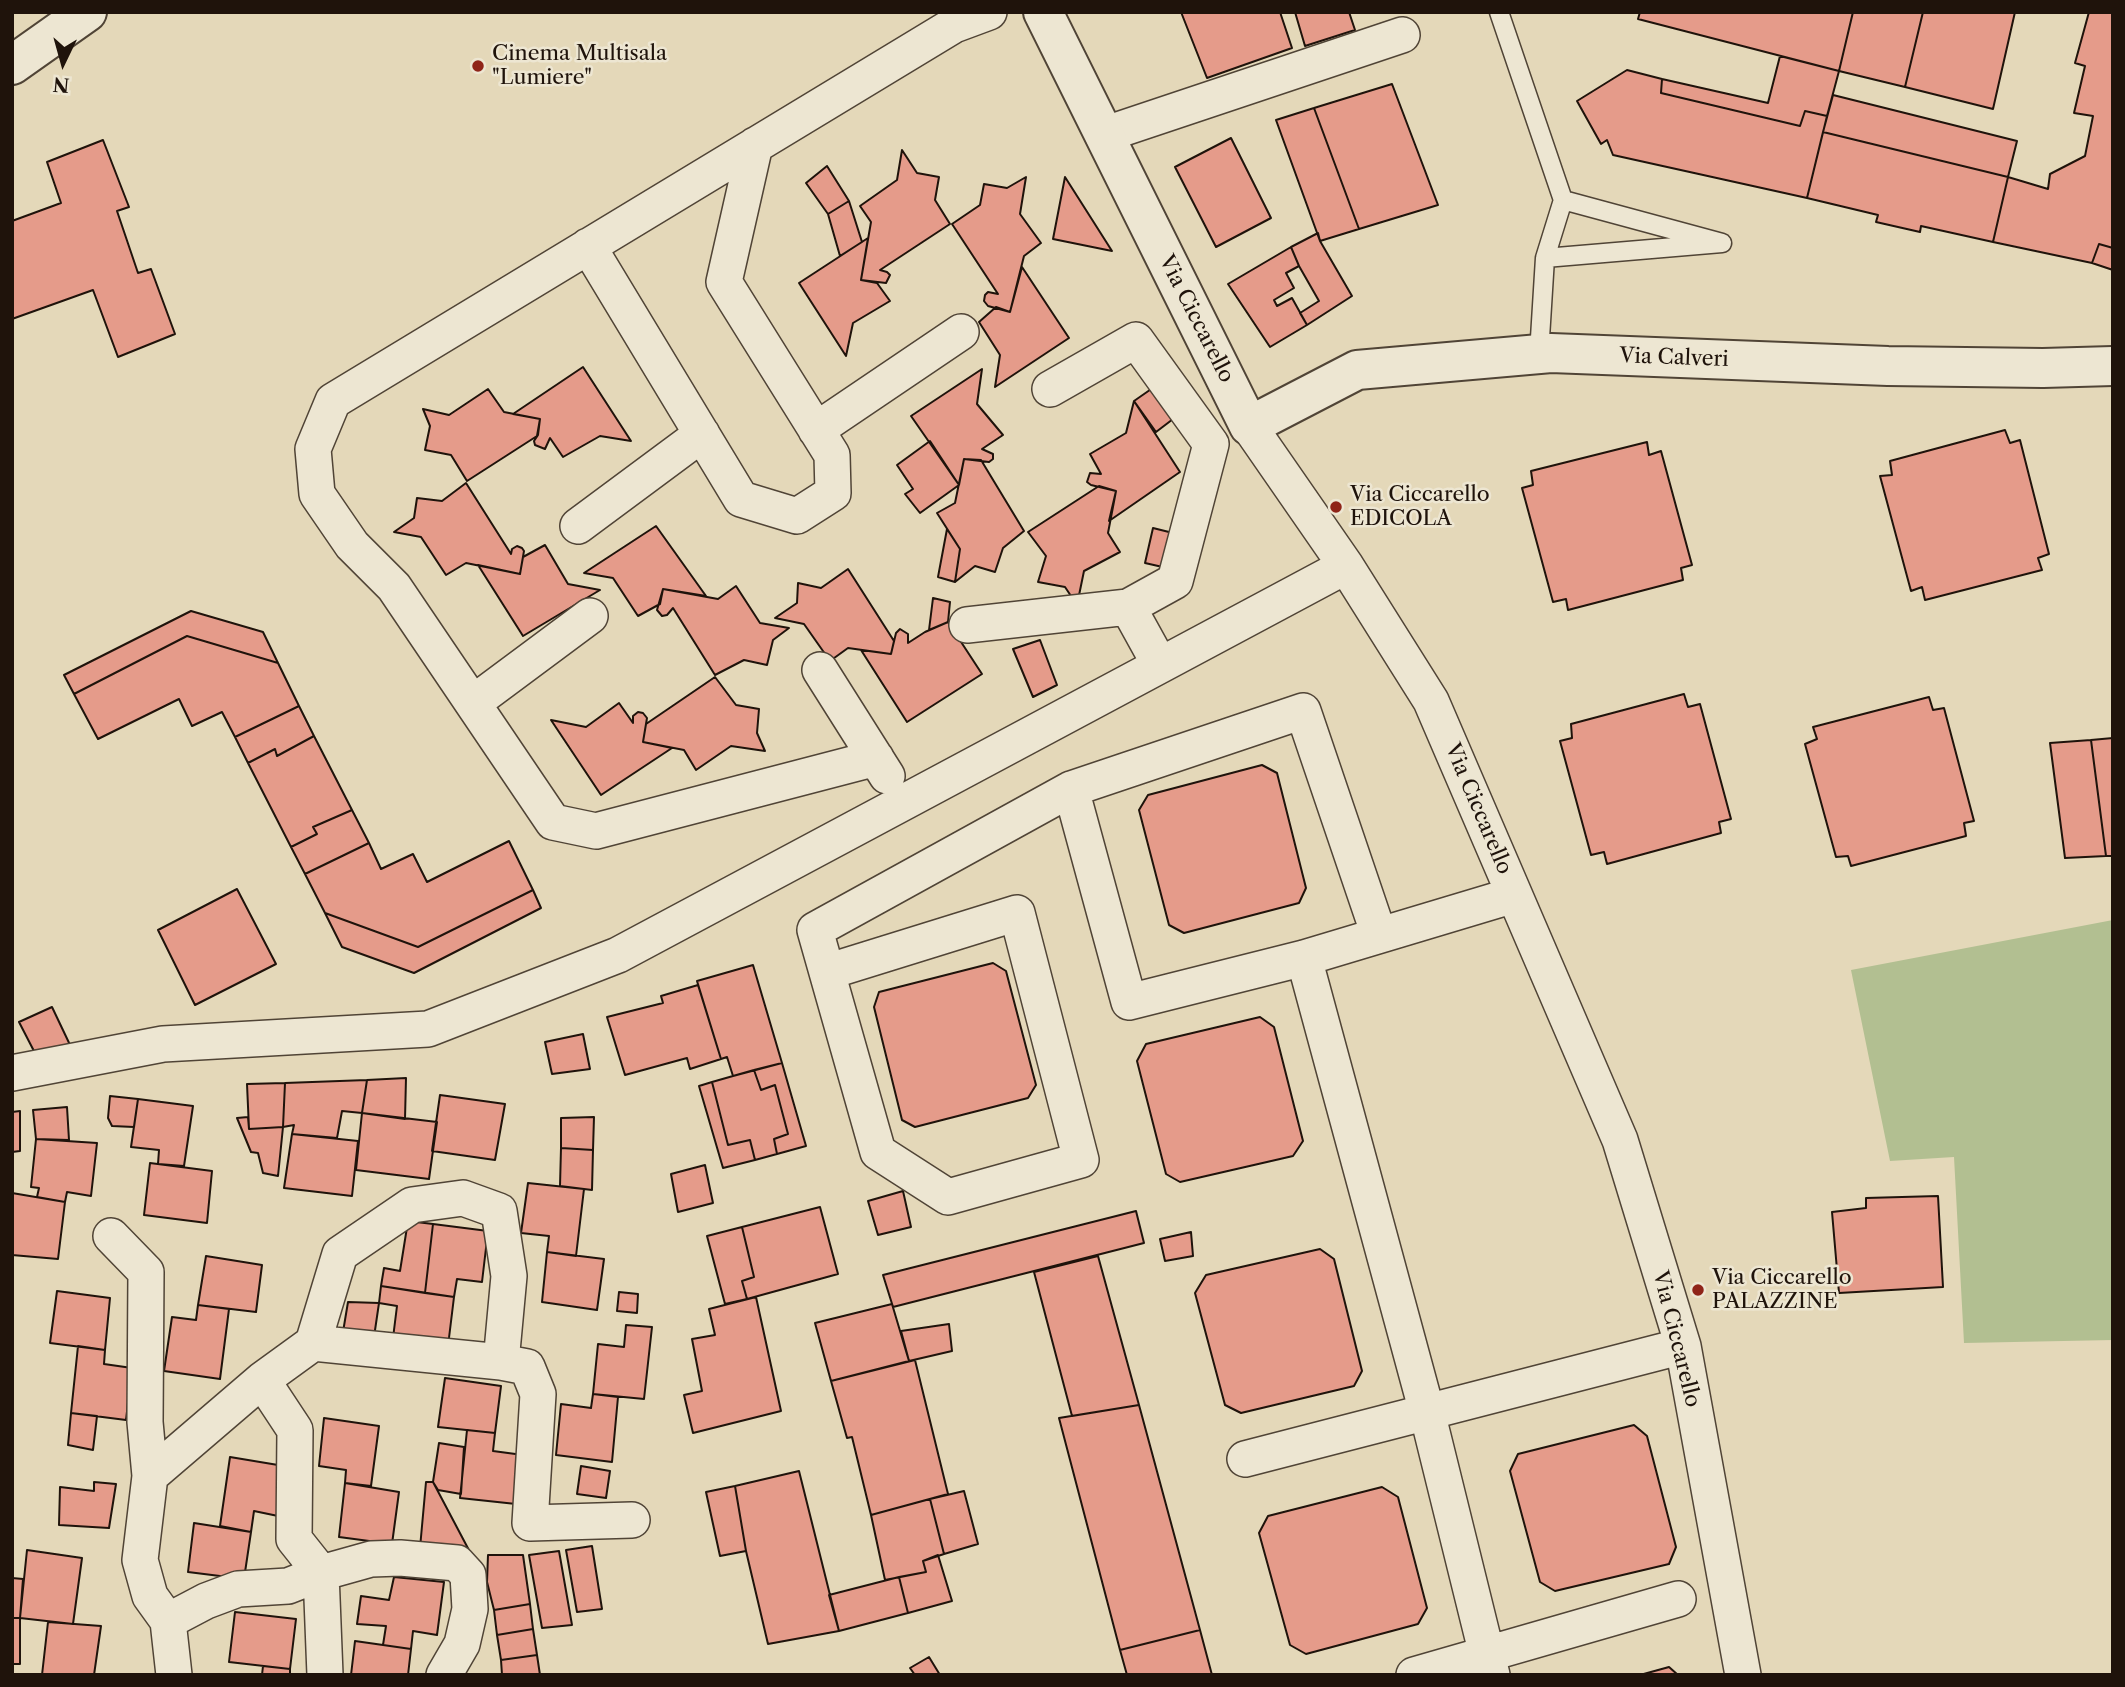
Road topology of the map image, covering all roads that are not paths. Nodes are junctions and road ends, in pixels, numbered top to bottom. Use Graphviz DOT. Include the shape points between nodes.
graph roads {
  1 [pos="87,12"];
  2 [pos="989,12"];
  3 [pos="1043,12"];
  4 [pos="1499,12"];
  5 [pos="1402,35"];
  6 [pos="12,65"];
  7 [pos="1103,135"];
  8 [pos="755,145"];
  9 [pos="1563,200"];
  10 [pos="588,246"];
  11 [pos="1545,258"];
  12 [pos="961,332"];
  13 [pos="1539,354"];
  14 [pos="2113,366"];
  15 [pos="1050,389"];
  16 [pos="1249,426"];
  17 [pos="816,430"];
  18 [pos="702,435"];
  19 [pos="578,526"];
  20 [pos="1346,566"];
  21 [pos="1128,607"];
  22 [pos="590,615"];
  23 [pos="967,625"];
  24 [pos="1160,665"];
  25 [pos="820,670"];
  26 [pos="473,703"];
  27 [pos="876,758"];
  28 [pos="1071,789"];
  29 [pos="904,802"];
  30 [pos="1514,895"];
  31 [pos="1379,935"];
  32 [pos="1304,958"];
  33 [pos="827,972"];
  34 [pos="12,1073"];
  35 [pos="111,1236"];
  36 [pos="313,1343"];
  37 [pos="1683,1346"];
  38 [pos="501,1362"];
  39 [pos="262,1380"];
  40 [pos="1427,1412"];
  41 [pos="1245,1459"];
  42 [pos="150,1476"];
  43 [pos="632,1520"];
  44 [pos="321,1573"];
  45 [pos="1678,1599"];
  46 [pos="168,1621"];
  47 [pos="1489,1664"];
  48 [pos="174,1675"];
  49 [pos="325,1675"];
  50 [pos="444,1675"];
  51 [pos="1414,1675"];
  52 [pos="1743,1675"];
  1 -- 6 [label="street"];
  2 -- 8 [label="street" via="954,25"];
  3 -- 7 [label="street, Via Ciccarello"];
  4 -- 9 [label="lane"];
  5 -- 7 [label="street"];
  7 -- 16 [label="street, Via Ciccarello"];
  8 -- 10 [label="street"];
  8 -- 17 [label="street" via="724,282"];
  9 -- 11 [label="lane"];
  9 -- 11 [label="lane" via="1722,243"];
  10 -- 18 [label="street"];
  10 -- 26 [label="street" via="333,401 313,449 317,494 352,545 394,587"];
  11 -- 13 [label="lane"];
  12 -- 17 [label="street"];
  13 -- 14 [label="street, Via Calveri" via="1888,366"];
  13 -- 16 [label="street, Via Calveri" via="1357,370"];
  15 -- 21 [label="street" via="1136,340 1211,444 1175,581"];
  16 -- 20 [label="street, Via Ciccarello"];
  17 -- 18 [label="street" via="832,455 833,493 797,516 741,499"];
  18 -- 19 [label="street"];
  20 -- 24 [label="street"];
  20 -- 30 [label="street, Via Ciccarello" via="1431,701"];
  21 -- 23 [label="street"];
  21 -- 24 [label="street"];
  22 -- 26 [label="street"];
  24 -- 29 [label="street"];
  25 -- 27 [label="street"];
  26 -- 27 [label="street" via="553,822 596,831"];
  27 -- 29 [label="street"];
  28 -- 31 [label="street" via="1303,711"];
  28 -- 32 [label="street" via="1129,1002"];
  28 -- 33 [label="street" via="815,930"];
  29 -- 34 [label="street" via="618,955 428,1029 163,1044"];
  30 -- 31 [label="street"];
  30 -- 37 [label="street, Via Ciccarello" via="1620,1140"];
  31 -- 32 [label="street"];
  32 -- 40 [label="street"];
  33 -- 33 [label="street" via="878,1152 948,1197 1081,1160 1017,913"];
  35 -- 42 [label="street" via="146,1272 145,1422"];
  36 -- 38 [label="street"];
  36 -- 38 [label="street" via="340,1254 412,1205 463,1198 499,1211 509,1276"];
  36 -- 39 [label="street"];
  37 -- 40 [label="street"];
  37 -- 52 [label="street, Via Ciccarello"];
  38 -- 43 [label="street" via="527,1367 538,1394 530,1523"];
  39 -- 42 [label="street"];
  39 -- 44 [label="street" via="295,1430 293,1539"];
  40 -- 41 [label="street"];
  40 -- 47 [label="street"];
  42 -- 46 [label="street" via="140,1560 150,1596"];
  44 -- 46 [label="street" via="288,1586 239,1589"];
  44 -- 49 [label="street"];
  44 -- 50 [label="street" via="371,1559 457,1563 468,1575 470,1609 462,1644"];
  45 -- 47 [label="street"];
  46 -- 48 [label="street"];
  47 -- 51 [label="street"];
}
